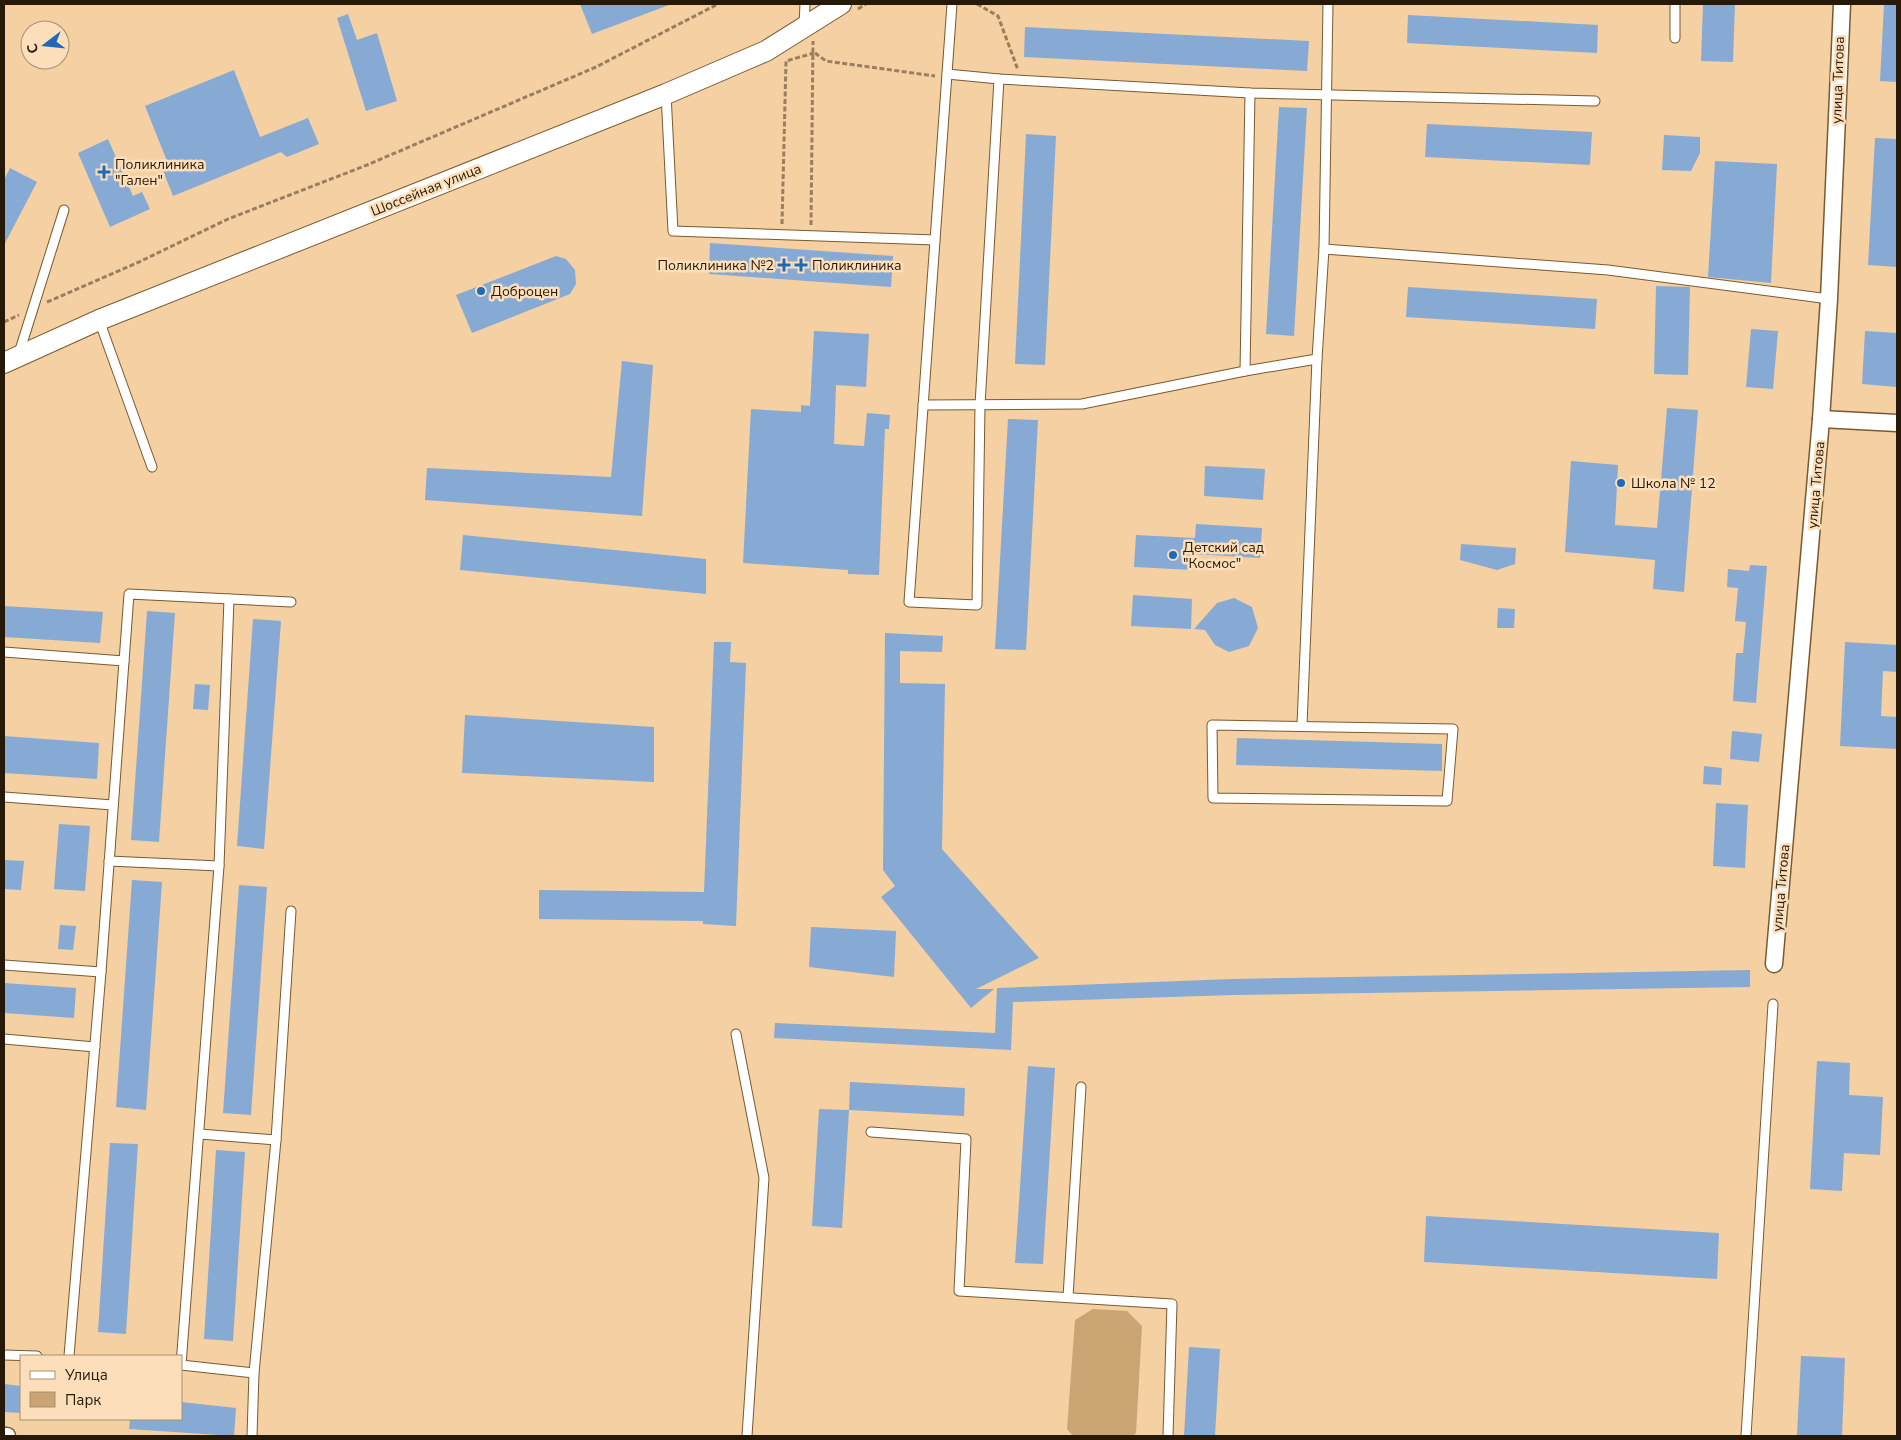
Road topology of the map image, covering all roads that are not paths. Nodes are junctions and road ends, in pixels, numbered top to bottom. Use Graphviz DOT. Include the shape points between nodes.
graph roads {
  1 [pos="805,4"];
  2 [pos="841,4"];
  3 [pos="952,4"];
  4 [pos="1328,4"];
  5 [pos="1675,4"];
  6 [pos="1842,4"];
  7 [pos="804,28"];
  8 [pos="1675,38"];
  9 [pos="947,75"];
  10 [pos="999,79"];
  11 [pos="1250,93"];
  12 [pos="666,94"];
  13 [pos="1327,96"];
  14 [pos="1596,102"];
  15 [pos="64,210"];
  16 [pos="935,240"];
  17 [pos="1324,249"];
  18 [pos="1830,299"];
  19 [pos="99,320"];
  20 [pos="11,359"];
  21 [pos="1317,359"];
  22 [pos="1245,371"];
  23 [pos="923,405"];
  24 [pos="980,405"];
  25 [pos="1822,419"];
  26 [pos="1897,423"];
  27 [pos="152,467"];
  28 [pos="229,599"];
  29 [pos="291,602"];
  30 [pos="4,652"];
  31 [pos="124,661"];
  32 [pos="1302,725"];
  33 [pos="4,796"];
  34 [pos="113,805"];
  35 [pos="109,861"];
  36 [pos="219,866"];
  37 [pos="291,911"];
  38 [pos="1774,964"];
  39 [pos="4,965"];
  40 [pos="101,972"];
  41 [pos="1773,1004"];
  42 [pos="736,1034"];
  43 [pos="4,1038"];
  44 [pos="95,1047"];
  45 [pos="1080,1088"];
  46 [pos="871,1132"];
  47 [pos="200,1134"];
  48 [pos="276,1140"];
  49 [pos="1068,1297"];
  50 [pos="4,1355"];
  51 [pos="69,1355"];
  52 [pos="182,1355"];
  53 [pos="20,1356"];
  54 [pos="182,1365"];
  55 [pos="254,1373"];
  56 [pos="252,1436"];
  57 [pos="747,1436"];
  58 [pos="1168,1436"];
  59 [pos="1746,1436"];
  1 -- 7 [label="lane"];
  2 -- 7 [label="street, Шоссейная улица"];
  3 -- 9 [label="lane"];
  4 -- 13 [label="lane"];
  5 -- 8 [label="lane"];
  6 -- 18 [label="street, улица Титова"];
  7 -- 12 [label="street, Шоссейная улица" via="766,51"];
  9 -- 10 [label="lane"];
  9 -- 16 [label="lane"];
  10 -- 11 [label="lane"];
  10 -- 24 [label="lane"];
  11 -- 13 [label="lane"];
  11 -- 22 [label="lane"];
  12 -- 16 [label="lane" via="673,230"];
  12 -- 19 [label="street, Шоссейная улица"];
  13 -- 14 [label="lane"];
  13 -- 17 [label="lane"];
  15 -- 20 [label="lane"];
  16 -- 23 [label="lane"];
  17 -- 18 [label="lane" via="1608,270"];
  17 -- 21 [label="lane"];
  18 -- 25 [label="street, улица Титова"];
  19 -- 20 [label="street, Шоссейная улица"];
  19 -- 27 [label="lane"];
  21 -- 22 [label="lane"];
  21 -- 32 [label="lane"];
  22 -- 24 [label="lane" via="1082,404"];
  23 -- 24 [label="lane"];
  23 -- 24 [label="lane" via="909,602 977,605"];
  25 -- 26 [label="street"];
  25 -- 38 [label="street, улица Титова"];
  28 -- 29 [label="lane"];
  28 -- 31 [label="lane" via="129,594"];
  28 -- 36 [label="lane"];
  30 -- 31 [label="lane"];
  31 -- 34 [label="lane"];
  32 -- 32 [label="lane" via="1212,725 1213,798 1447,801 1453,729"];
  33 -- 34 [label="lane"];
  34 -- 35 [label="lane"];
  35 -- 36 [label="lane"];
  35 -- 40 [label="lane"];
  36 -- 47 [label="lane"];
  37 -- 48 [label="lane"];
  39 -- 40 [label="lane"];
  40 -- 44 [label="lane"];
  41 -- 59 [label="lane"];
  42 -- 57 [label="lane" via="764,1178"];
  43 -- 44 [label="lane"];
  44 -- 51 [label="lane"];
  45 -- 49 [label="lane"];
  46 -- 49 [label="lane" via="966,1139 959,1291"];
  47 -- 48 [label="lane"];
  47 -- 52 [label="lane"];
  48 -- 55 [label="lane"];
  49 -- 58 [label="lane" via="1172,1304"];
  50 -- 53 [label="lane"];
  54 -- 55 [label="lane"];
  55 -- 56 [label="lane"];
}
